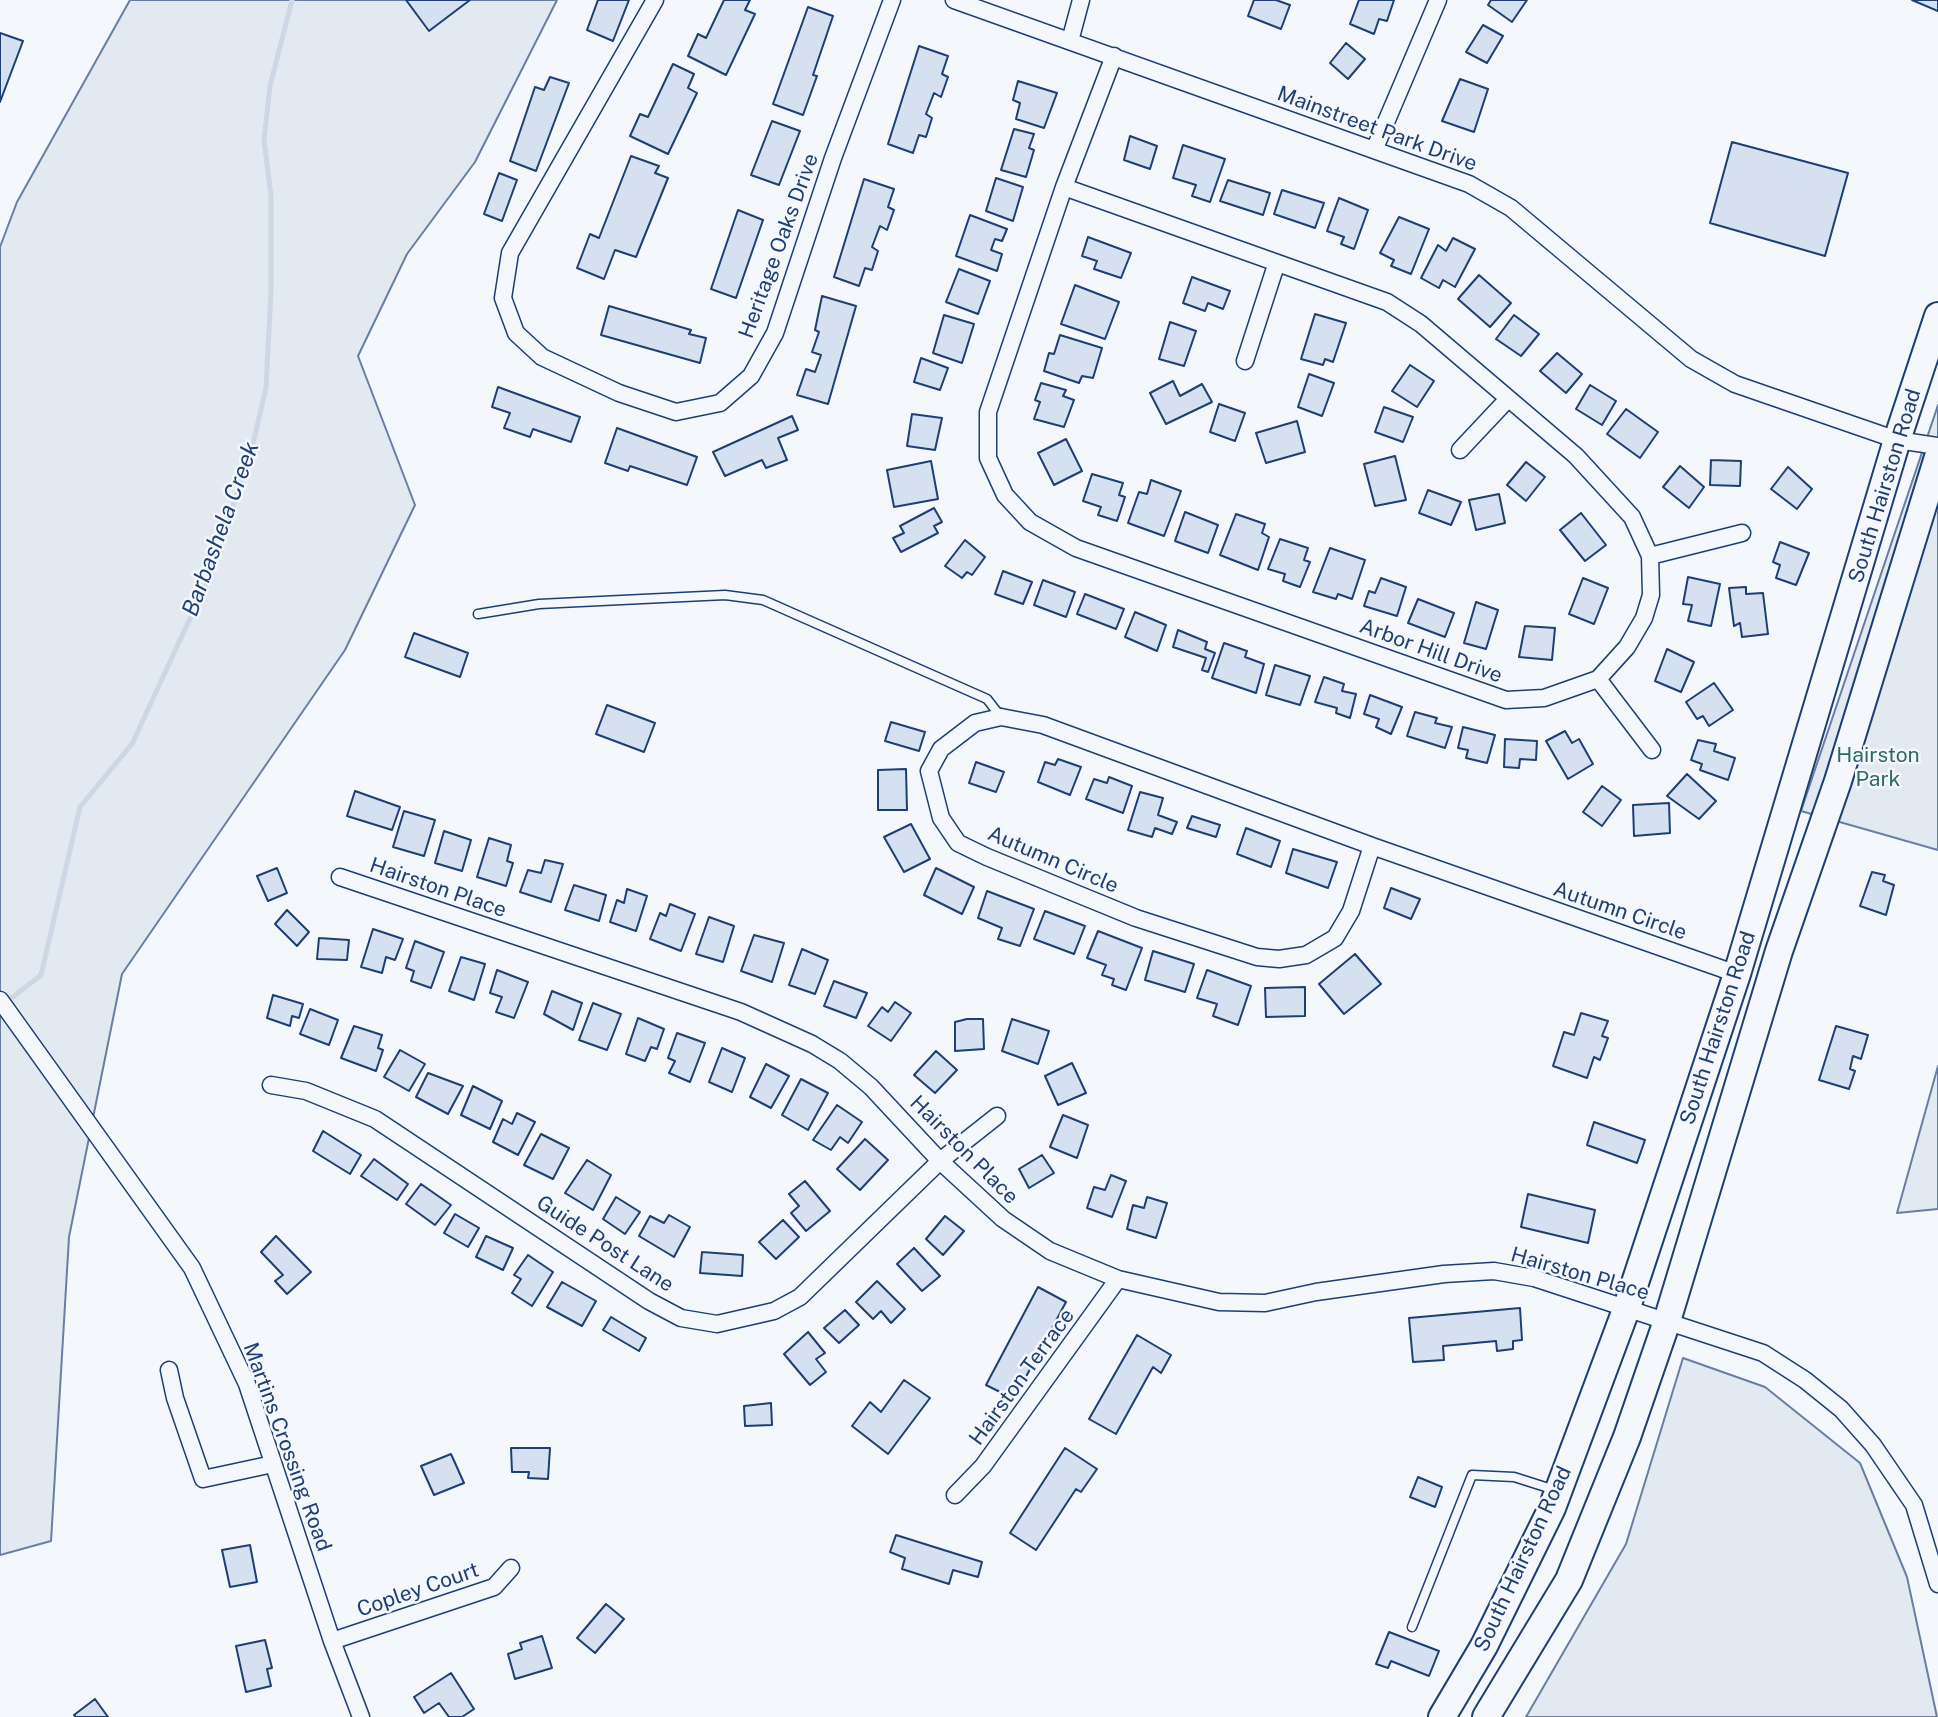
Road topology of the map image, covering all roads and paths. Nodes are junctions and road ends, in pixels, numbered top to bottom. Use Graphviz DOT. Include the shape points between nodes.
graph roads {
  1 [pos="655,0"];
  2 [pos="892,0"];
  3 [pos="954,0"];
  4 [pos="1082,0"];
  5 [pos="1438,0"];
  6 [pos="1069,41"];
  7 [pos="1114,56"];
  8 [pos="1375,148"];
  9 [pos="1064,187"];
  10 [pos="1276,265"];
  11 [pos="1938,316"];
  12 [pos="1245,361"];
  13 [pos="1507,400"];
  14 [pos="1898,440"];
  15 [pos="1938,446"];
  16 [pos="1460,450"];
  17 [pos="1938,457"];
  18 [pos="1742,533"];
  19 [pos="1650,556"];
  20 [pos="478,614"];
  21 [pos="1598,679"];
  22 [pos="1001,717"];
  23 [pos="1652,750"];
  24 [pos="1371,846"];
  25 [pos="340,877"];
  26 [pos="1737,975"];
  27 [pos="0,1000"];
  28 [pos="271,1084"];
  29 [pos="997,1116"];
  30 [pos="940,1161"];
  31 [pos="1118,1279"];
  32 [pos="1627,1307"];
  33 [pos="1667,1321"];
  34 [pos="169,1370"];
  35 [pos="273,1464"];
  36 [pos="1558,1492"];
  37 [pos="955,1495"];
  38 [pos="510,1568"];
  39 [pos="1938,1584"];
  40 [pos="1412,1627"];
  41 [pos="332,1641"];
  42 [pos="361,1717"];
  43 [pos="1442,1717"];
  44 [pos="1486,1717"];
  1 -- 2 [label="street, Heritage Oaks Drive" via="510,253 503,298 516,333 542,357 619,393 676,412 720,403 751,376 775,333"];
  3 -- 6 [label="street, Mainstreet Park Drive"];
  4 -- 6 [label="street"];
  5 -- 8 [label="street"];
  6 -- 7 [label="street, Mainstreet Park Drive"];
  7 -- 8 [label="street, Mainstreet Park Drive"];
  7 -- 9 [label="street, Arbor Hill Drive"];
  8 -- 14 [label="street, Mainstreet Park Drive" via="1469,184 1511,208 1691,359 1735,384"];
  9 -- 10 [label="street, Arbor Hill Drive"];
  9 -- 21 [label="street, Arbor Hill Drive" via="988,412 988,458 1005,495 1030,522 1076,548 1506,700 1544,698"];
  10 -- 12 [label="street"];
  10 -- 13 [label="street, Arbor Hill Drive" via="1387,302 1421,324"];
  11 -- 14 [label="main road, South Hairston Road"];
  13 -- 16 [label="street"];
  13 -- 19 [label="street, Arbor Hill Drive" via="1576,456 1632,517"];
  14 -- 15 [label="street, Mainstreet Park Drive"];
  14 -- 26 [label="main road, South Hairston Road"];
  17 -- 33 [label="main road, South Hairston Road" via="1838,781 1779,951"];
  18 -- 19 [label="street"];
  19 -- 21 [label="street, Arbor Hill Drive" via="1651,595 1644,618 1627,647"];
  20 -- 22 [label="lane" via="539,604 725,595 763,600 988,699"];
  21 -- 23 [label="street"];
  22 -- 24 [label="street, Autumn Circle" via="1043,725"];
  22 -- 24 [label="street, Autumn Circle" via="975,723 941,749 929,771 941,818 958,842 987,858 1136,918 1257,957 1306,955 1335,937 1346,920"];
  24 -- 26 [label="street, Autumn Circle"];
  25 -- 30 [label="street, Hairston Place" via="741,1012 812,1044 871,1087"];
  26 -- 32 [label="main road, South Hairston Road"];
  27 -- 35 [label="street, Martins Crossing Road" via="192,1268 247,1384"];
  28 -- 30 [label="street, Guide Post Lane" via="306,1091 375,1119 649,1301 681,1318 717,1324 774,1311 800,1297"];
  29 -- 30 [label="street, Guide Post Lane"];
  30 -- 31 [label="street, Hairston Place" via="1003,1219 1050,1251"];
  31 -- 32 [label="street, Hairston Place" via="1219,1302 1265,1303 1444,1274 1494,1271 1534,1278"];
  31 -- 37 [label="street, Hairston Terrace" via="983,1466"];
  32 -- 33 [label="street, Hairston Place"];
  32 -- 36 [label="main road, South Hairston Road"];
  33 -- 39 [label="street, Hairston Place" via="1762,1353 1841,1409 1873,1445 1914,1505"];
  33 -- 44 [label="main road, South Hairston Road" via="1627,1437 1569,1580"];
  34 -- 35 [label="street" via="203,1479"];
  35 -- 41 [label="street, Martins Crossing Road"];
  36 -- 40 [label="lane" via="1514,1477 1472,1475"];
  36 -- 43 [label="main road, South Hairston Road" via="1484,1646"];
  38 -- 41 [label="street, Copley Court" via="494,1587"];
  41 -- 42 [label="street, Martins Crossing Road"];
}
